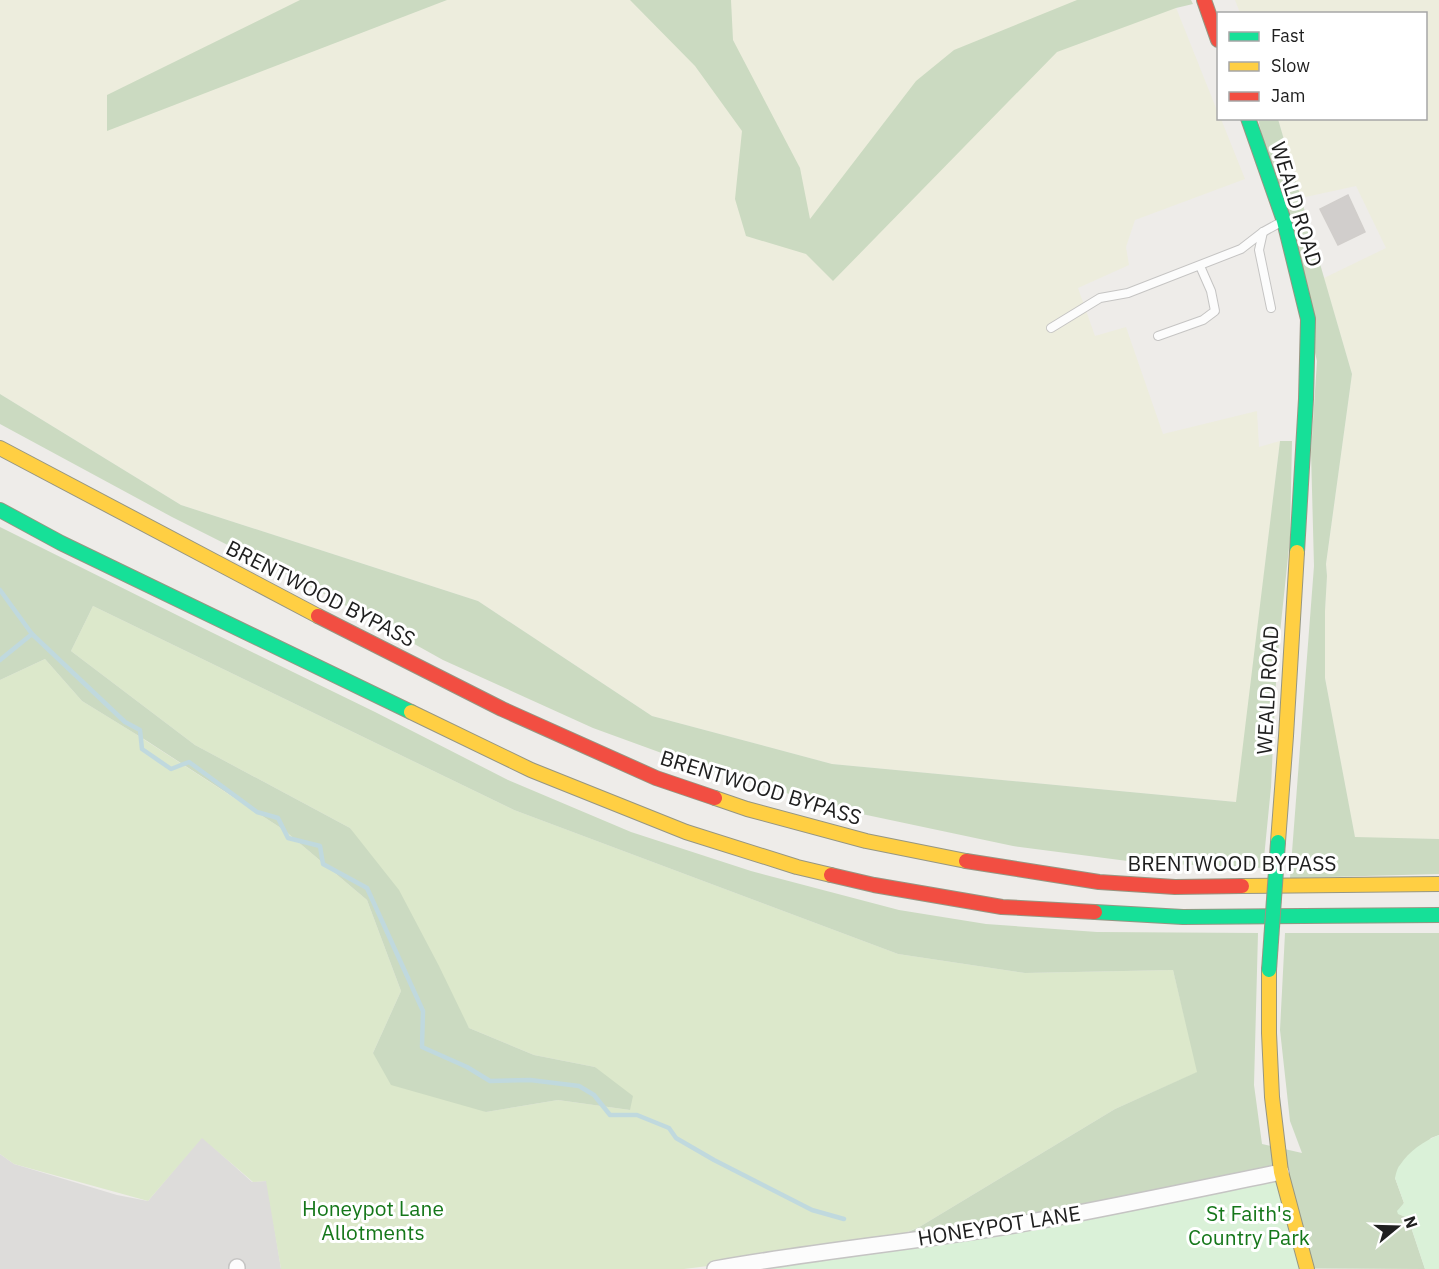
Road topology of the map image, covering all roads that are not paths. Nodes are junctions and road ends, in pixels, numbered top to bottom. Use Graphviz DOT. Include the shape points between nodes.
graph roads {
  1 [pos="1204,0"];
  2 [pos="1217,37"];
  3 [pos="1249,120"];
  4 [pos="1284,220"];
  5 [pos="1263,232"];
  6 [pos="1200,266"];
  7 [pos="1271,308"];
  8 [pos="1051,328"];
  9 [pos="1158,336"];
  10 [pos="0,448"];
  11 [pos="0,510"];
  12 [pos="1439,884"];
  13 [pos="1439,915"];
  14 [pos="1281,1172"];
  15 [pos="715,1269"];
  16 [pos="1307,1269"];
  1 -- 2 [label="main road"];
  3 -- 4 [label="main road, WEALD ROAD"];
  4 -- 5 [label="lane"];
  4 -- 14 [label="main road, WEALD ROAD, bridge" via="1308,319 1269,970 1272,1097"];
  5 -- 6 [label="lane" via="1241,249"];
  5 -- 7 [label="lane" via="1259,250"];
  6 -- 8 [label="lane" via="1128,293 1100,298"];
  6 -- 9 [label="lane" via="1215,311 1203,320"];
  10 -- 12 [label="main road, BRENTWOOD BYPASS" via="293,604 502,709 656,778 747,809 911,851 1099,882 1175,886"];
  11 -- 13 [label="main road" via="531,770 686,832 797,867 1002,907 1183,917"];
  14 -- 15 [label="street, HONEYPOT LANE" via="1030,1222"];
  14 -- 16 [label="main road, WEALD ROAD"];
}
